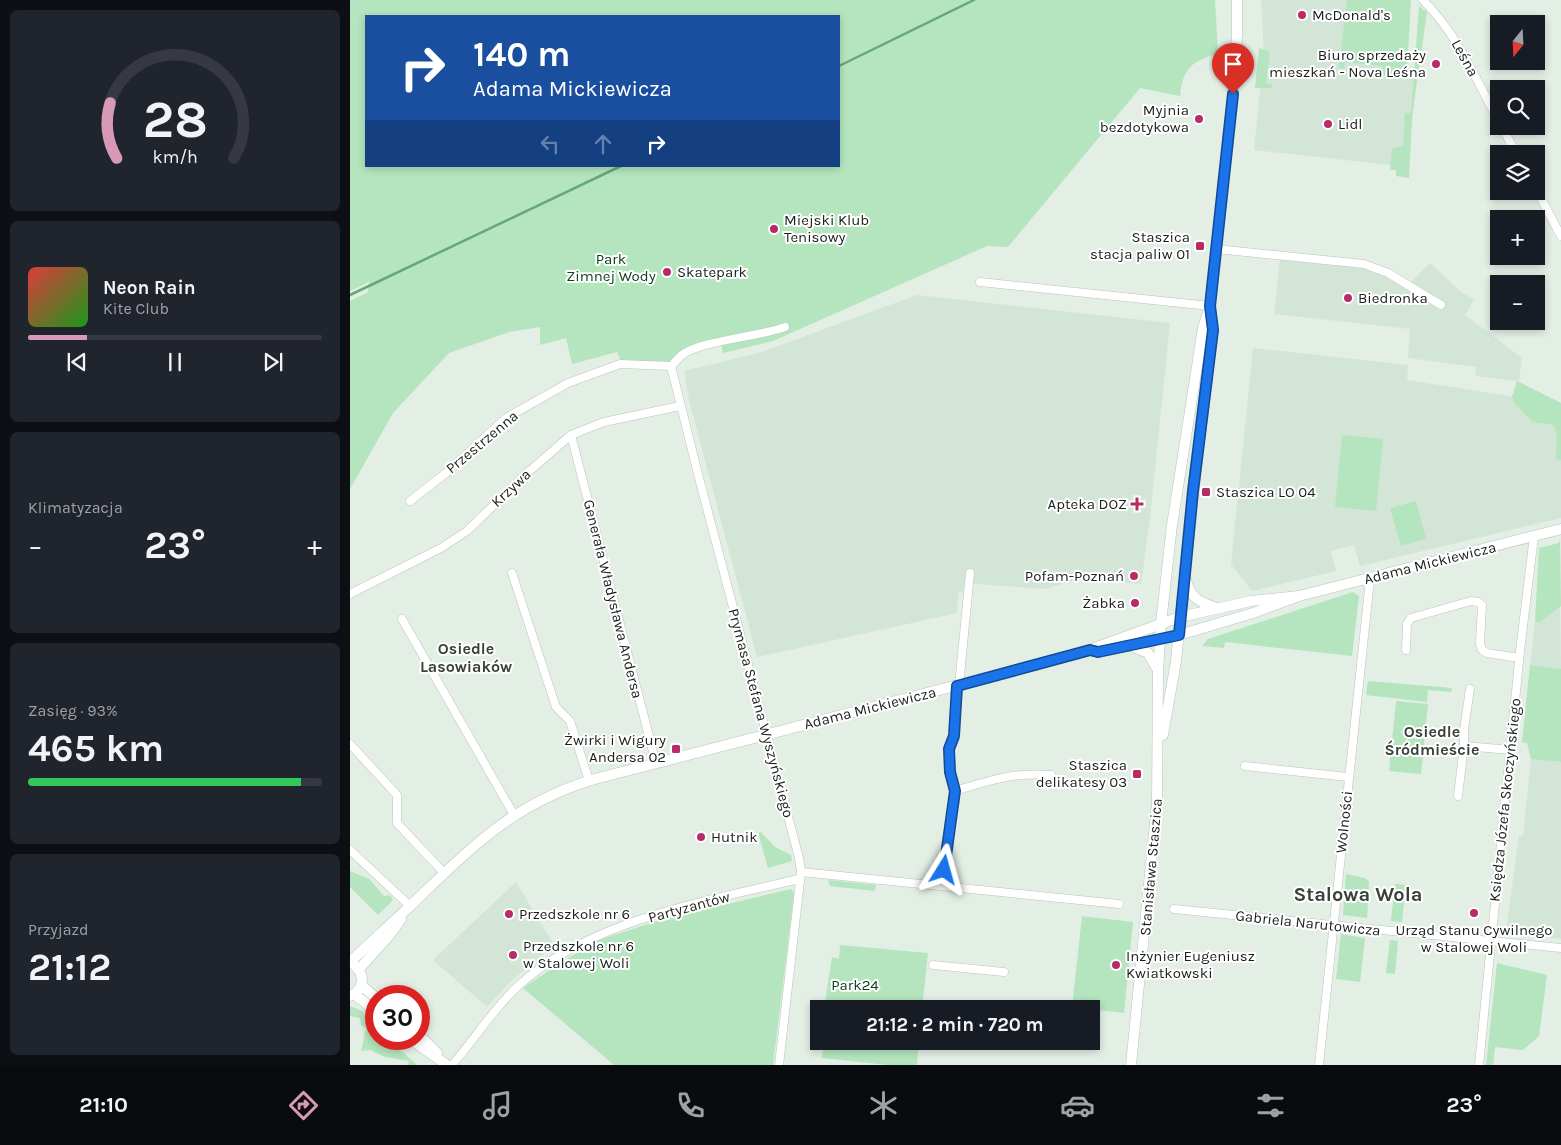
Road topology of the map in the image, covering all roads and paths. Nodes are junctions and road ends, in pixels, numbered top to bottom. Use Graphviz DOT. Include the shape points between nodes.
graph roads {
  1 [pos="1237,0"];
  2 [pos="1423,0"];
  3 [pos="1490,104"];
  4 [pos="1541,200"];
  5 [pos="1561,236"];
  6 [pos="1216,249"];
  7 [pos="980,282"];
  8 [pos="1441,305"];
  9 [pos="1210,306"];
  10 [pos="786,327"];
  11 [pos="671,366"];
  12 [pos="680,406"];
  13 [pos="571,435"];
  14 [pos="410,501"];
  15 [pos="1561,529"];
  16 [pos="1534,536"];
  17 [pos="512,573"];
  18 [pos="970,573"];
  19 [pos="1185,573"];
  20 [pos="1370,579"];
  21 [pos="350,594"];
  22 [pos="1299,596"];
  23 [pos="1218,609"];
  24 [pos="1180,617"];
  25 [pos="402,619"];
  26 [pos="1161,623"];
  27 [pos="1179,635"];
  28 [pos="1159,640"];
  29 [pos="1130,646"];
  30 [pos="1090,650"];
  31 [pos="1406,650"];
  32 [pos="1519,658"];
  33 [pos="1158,672"];
  34 [pos="957,686"];
  35 [pos="1470,690"];
  36 [pos="766,735"];
  37 [pos="350,744"];
  38 [pos="1464,746"];
  39 [pos="1511,750"];
  40 [pos="1159,758"];
  41 [pos="656,764"];
  42 [pos="1245,766"];
  43 [pos="1051,775"];
  44 [pos="1348,777"];
  45 [pos="589,781"];
  46 [pos="955,791"];
  47 [pos="1458,796"];
  48 [pos="514,815"];
  49 [pos="350,850"];
  50 [pos="444,873"];
  51 [pos="800,875"];
  52 [pos="942,885"];
  53 [pos="1119,904"];
  54 [pos="410,906"];
  55 [pos="1174,910"];
  56 [pos="1334,925"];
  57 [pos="1491,942"];
  58 [pos="1561,948"];
  59 [pos="350,963"];
  60 [pos="933,965"];
  61 [pos="359,970"];
  62 [pos="1004,972"];
  63 [pos="362,985"];
  64 [pos="365,988"];
  65 [pos="352,995"];
  66 [pos="365,1004"];
  67 [pos="430,1046"];
  68 [pos="426,1050"];
  69 [pos="449,1065"];
  70 [pos="779,1065"];
  71 [pos="1131,1065"];
  72 [pos="1319,1065"];
  73 [pos="1479,1065"];
  1 -- 6 [label="street, Stanisława Staszica" via="1233,94"];
  2 -- 3 [label="street, Leśna" via="1463,51"];
  4 -- 5 [label="street"];
  6 -- 8 [label="street" via="1364,264 1388,273"];
  6 -- 9 [label="street, Stanisława Staszica"];
  7 -- 9 [label="street"];
  9 -- 19 [label="street, Stanisława Staszica" via="1213,330"];
  9 -- 26 [label="street, Stanisława Staszica" via="1202,328"];
  10 -- 11 [label="street" via="709,345 683,354"];
  11 -- 12 [label="street, Prymasa Stefana Wyszyńskiego"];
  11 -- 14 [label="street, Przestrzenna" via="620,364 568,383 506,418"];
  12 -- 13 [label="street, Krzywa" via="604,422"];
  12 -- 36 [label="street, Prymasa Stefana Wyszyńskiego"];
  13 -- 21 [label="street, Krzywa" via="467,531 441,548"];
  13 -- 41 [label="street, Generała Władysława Andersa"];
  15 -- 16 [label="street, Adama Mickiewicza"];
  16 -- 20 [label="street, Adama Mickiewicza"];
  16 -- 32 [label="street, Księdza Józefa Skoczyńskiego"];
  17 -- 45 [label="street" via="556,708 570,722"];
  18 -- 34 [label="street"];
  19 -- 23 [label="street" via="1190,593 1197,600"];
  19 -- 24 [label="street, Stanisława Staszica"];
  20 -- 22 [label="street, Adama Mickiewicza"];
  20 -- 44 [label="street, Wolności"];
  22 -- 23 [label="street, Adama Mickiewicza" via="1251,601"];
  22 -- 27 [label="street, Adama Mickiewicza"];
  23 -- 24 [label="street, Adama Mickiewicza"];
  24 -- 26 [label="street, Adama Mickiewicza"];
  24 -- 27 [label="street, Stanisława Staszica"];
  25 -- 48 [label="street"];
  26 -- 28 [label="street, Stanisława Staszica"];
  26 -- 30 [label="street, Adama Mickiewicza"];
  27 -- 28 [label="street, Adama Mickiewicza"];
  27 -- 40 [label="street, Stanisława Staszica"];
  28 -- 29 [label="street, Adama Mickiewicza"];
  28 -- 33 [label="street, Stanisława Staszica"];
  29 -- 30 [label="street, Adama Mickiewicza" via="1098,652"];
  29 -- 33 [label="street" via="1148,653"];
  30 -- 34 [label="street, Adama Mickiewicza"];
  31 -- 32 [label="street" via="1407,624 1411,618 1471,601 1482,605 1482,650"];
  32 -- 39 [label="street, Księdza Józefa Skoczyńskiego"];
  33 -- 40 [label="street, Stanisława Staszica"];
  34 -- 36 [label="street, Adama Mickiewicza"];
  34 -- 46 [label="street" via="954,736 949,749"];
  35 -- 38 [label="street"];
  36 -- 41 [label="street, Adama Mickiewicza"];
  36 -- 51 [label="street, Prymasa Stefana Wyszyńskiego" via="798,852"];
  37 -- 50 [label="street" via="396,795 397,823"];
  38 -- 39 [label="street"];
  38 -- 47 [label="street"];
  39 -- 57 [label="street, Księdza Józefa Skoczyńskiego"];
  40 -- 71 [label="street, Stanisława Staszica"];
  41 -- 45 [label="street, Adama Mickiewicza"];
  42 -- 44 [label="street"];
  43 -- 46 [label="street" via="1025,773 1002,776"];
  44 -- 56 [label="street, Wolności"];
  45 -- 48 [label="street, Adama Mickiewicza" via="558,792"];
  46 -- 52 [label="street"];
  48 -- 50 [label="street, Adama Mickiewicza" via="478,841"];
  49 -- 54 [label="street"];
  50 -- 54 [label="street, Adama Mickiewicza"];
  51 -- 52 [label="street"];
  51 -- 69 [label="street, Partyzantów" via="658,915 608,932 565,952 517,986"];
  51 -- 70 [label="street, Prymasa Stefana Wyszyńskiego"];
  52 -- 53 [label="street"];
  54 -- 59 [label="street"];
  54 -- 61 [label="street"];
  55 -- 56 [label="street, Gabriela Narutowicza"];
  56 -- 57 [label="street, Gabriela Narutowicza"];
  56 -- 72 [label="street, Wolności"];
  57 -- 58 [label="street, Gabriela Narutowicza"];
  57 -- 73 [label="street, Księdza Józefa Skoczyńskiego"];
  59 -- 61 [label="street"];
  60 -- 62 [label="street"];
  61 -- 63 [label="street"];
  63 -- 64 [label="street"];
  63 -- 65 [label="street"];
  65 -- 66 [label="street"];
  67 -- 69 [label="street"];
  68 -- 69 [label="street"];
}
